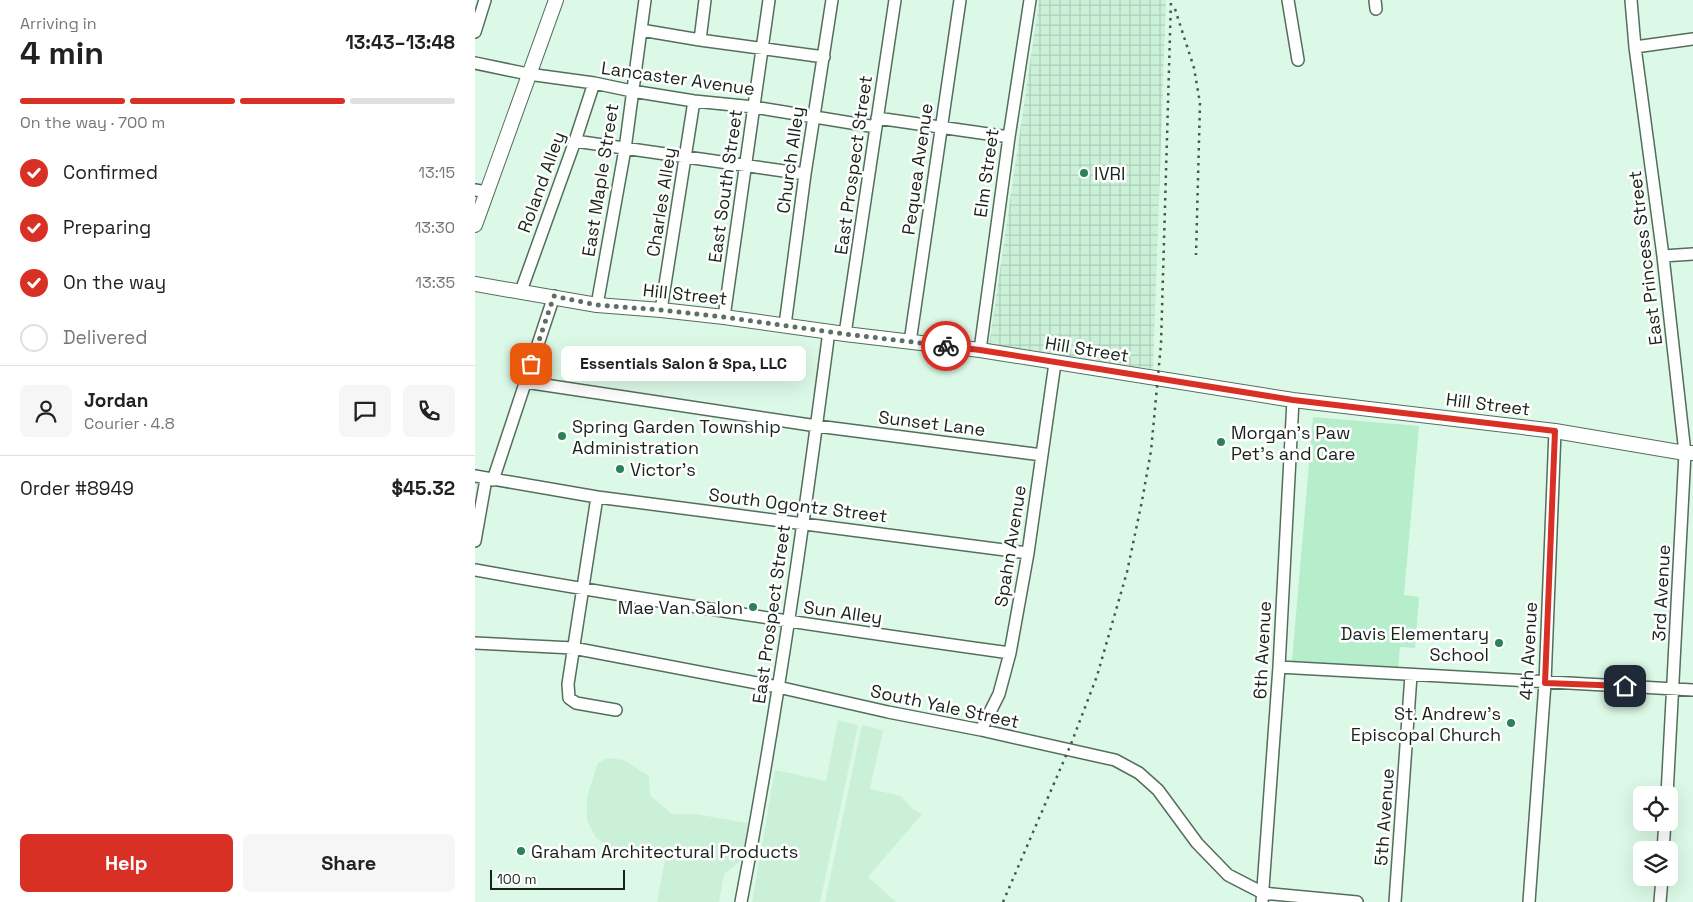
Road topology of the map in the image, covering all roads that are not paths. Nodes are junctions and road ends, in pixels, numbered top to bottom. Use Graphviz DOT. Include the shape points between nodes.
graph roads {
  1 [pos="485,0"];
  2 [pos="556,0"];
  3 [pos="645,0"];
  4 [pos="705,0"];
  5 [pos="769,0"];
  6 [pos="832,0"];
  7 [pos="895,0"];
  8 [pos="960,0"];
  9 [pos="1029,0"];
  10 [pos="1288,0"];
  11 [pos="1631,0"];
  12 [pos="641,30"];
  13 [pos="475,32"];
  14 [pos="1693,39"];
  15 [pos="700,40"];
  16 [pos="1635,46"];
  17 [pos="762,48"];
  18 [pos="824,57"];
  19 [pos="1298,60"];
  20 [pos="475,63"];
  21 [pos="528,74"];
  22 [pos="593,83"];
  23 [pos="632,91"];
  24 [pos="693,101"];
  25 [pos="754,106"];
  26 [pos="813,117"];
  27 [pos="877,123"];
  28 [pos="941,128"];
  29 [pos="1009,137"];
  30 [pos="575,141"];
  31 [pos="625,149"];
  32 [pos="686,156"];
  33 [pos="746,164"];
  34 [pos="805,174"];
  35 [pos="481,191"];
  36 [pos="475,225"];
  37 [pos="1693,254"];
  38 [pos="1663,256"];
  39 [pos="475,284"];
  40 [pos="521,291"];
  41 [pos="554,296"];
  42 [pos="597,305"];
  43 [pos="661,310"];
  44 [pos="724,317"];
  45 [pos="785,325"];
  46 [pos="829,331"];
  47 [pos="845,334"];
  48 [pos="910,342"];
  49 [pos="980,350"];
  50 [pos="1055,363"];
  51 [pos="525,382"];
  52 [pos="1293,400"];
  53 [pos="817,426"];
  54 [pos="1555,431"];
  55 [pos="1690,454"];
  56 [pos="1042,455"];
  57 [pos="485,478"];
  58 [pos="597,497"];
  59 [pos="802,523"];
  60 [pos="475,541"];
  61 [pos="1028,553"];
  62 [pos="475,570"];
  63 [pos="583,589"];
  64 [pos="789,621"];
  65 [pos="475,643"];
  66 [pos="573,648"];
  67 [pos="1010,653"];
  68 [pos="1279,667"];
  69 [pos="1411,675"];
  70 [pos="1545,683"];
  71 [pos="778,687"];
  72 [pos="1674,689"];
  73 [pos="1693,690"];
  74 [pos="616,710"];
  75 [pos="981,730"];
  76 [pos="1668,786"];
  77 [pos="1661,886"];
  78 [pos="1263,898"];
  79 [pos="741,902"];
  80 [pos="1357,902"];
  81 [pos="1395,902"];
  82 [pos="1529,902"];
  83 [pos="1660,902"];
  1 -- 13 [label="street"];
  2 -- 21 [label="main road"];
  3 -- 12 [label="street, East Maple Street"];
  4 -- 15 [label="street"];
  5 -- 17 [label="street, East South Street"];
  6 -- 18 [label="street, Church Alley"];
  7 -- 27 [label="street, East Prospect Street"];
  8 -- 28 [label="street, Pequea Avenue"];
  9 -- 29 [label="street, Elm Street"];
  10 -- 19 [label="street"];
  11 -- 16 [label="street, East Princess Street"];
  12 -- 15 [label="street"];
  12 -- 23 [label="street, East Maple Street"];
  14 -- 16 [label="street"];
  15 -- 17 [label="street"];
  16 -- 38 [label="street, East Princess Street"];
  17 -- 18 [label="street"];
  17 -- 25 [label="street, East South Street"];
  18 -- 26 [label="street, Church Alley"];
  20 -- 21 [label="street, Lancaster Avenue"];
  21 -- 22 [label="street, Lancaster Avenue"];
  21 -- 35 [label="main road"];
  22 -- 23 [label="street, Lancaster Avenue"];
  22 -- 30 [label="street, Roland Alley"];
  23 -- 24 [label="street, Lancaster Avenue"];
  23 -- 31 [label="street, East Maple Street"];
  24 -- 25 [label="street, Lancaster Avenue"];
  24 -- 32 [label="street, Charles Alley"];
  25 -- 26 [label="street, Lancaster Avenue"];
  25 -- 33 [label="street, East South Street"];
  26 -- 27 [label="street, Lancaster Avenue"];
  26 -- 34 [label="street, Church Alley"];
  27 -- 28 [label="street, Lancaster Avenue"];
  27 -- 47 [label="street, East Prospect Street"];
  28 -- 29 [label="street, Lancaster Avenue"];
  28 -- 48 [label="street, Pequea Avenue"];
  29 -- 49 [label="street, Elm Street"];
  30 -- 31 [label="street"];
  30 -- 40 [label="street, Roland Alley"];
  31 -- 32 [label="street"];
  31 -- 42 [label="street, East Maple Street"];
  32 -- 33 [label="street"];
  32 -- 43 [label="street, Charles Alley"];
  33 -- 34 [label="street"];
  33 -- 44 [label="street, East South Street"];
  34 -- 45 [label="street, Church Alley"];
  35 -- 36 [label="main road"];
  37 -- 38 [label="street"];
  38 -- 55 [label="street, East Princess Street"];
  39 -- 40 [label="main road, Hill Street"];
  40 -- 41 [label="main road, Hill Street"];
  41 -- 42 [label="main road, Hill Street"];
  41 -- 51 [label="street"];
  42 -- 43 [label="main road, Hill Street"];
  43 -- 44 [label="main road, Hill Street"];
  44 -- 45 [label="main road, Hill Street"];
  45 -- 46 [label="main road, Hill Street"];
  46 -- 47 [label="main road, Hill Street"];
  46 -- 53 [label="street, East Prospect Street"];
  47 -- 48 [label="main road, Hill Street"];
  48 -- 49 [label="main road, Hill Street"];
  49 -- 50 [label="main road, Hill Street"];
  50 -- 52 [label="main road, Hill Street"];
  50 -- 56 [label="street, Spahn Avenue"];
  51 -- 53 [label="street, Sunset Lane"];
  51 -- 57 [label="street"];
  52 -- 54 [label="main road, Hill Street"];
  52 -- 68 [label="street, 6th Avenue"];
  53 -- 56 [label="street, Sunset Lane"];
  53 -- 59 [label="street, East Prospect Street"];
  54 -- 55 [label="main road, Hill Street"];
  54 -- 70 [label="street, 4th Avenue"];
  55 -- 72 [label="street, 3rd Avenue"];
  56 -- 61 [label="street, Spahn Avenue"];
  57 -- 58 [label="street, South Ogontz Street"];
  57 -- 60 [label="street"];
  58 -- 59 [label="street, South Ogontz Street"];
  58 -- 63 [label="street"];
  59 -- 61 [label="street, South Ogontz Street"];
  59 -- 64 [label="street, East Prospect Street"];
  61 -- 67 [label="street, Spahn Avenue"];
  62 -- 63 [label="street, Sun Alley"];
  63 -- 64 [label="street, Sun Alley"];
  63 -- 66 [label="street"];
  64 -- 67 [label="street, Sun Alley"];
  64 -- 71 [label="street, East Prospect Street"];
  65 -- 66 [label="street, South Yale Street"];
  66 -- 71 [label="street, South Yale Street"];
  66 -- 74 [label="street" via="569,698 576,703"];
  67 -- 75 [label="street, Spahn Avenue" via="999,694"];
  68 -- 69 [label="street"];
  68 -- 78 [label="street, 6th Avenue"];
  69 -- 70 [label="street"];
  69 -- 81 [label="street, 5th Avenue"];
  70 -- 72 [label="street"];
  70 -- 82 [label="street, 4th Avenue"];
  71 -- 75 [label="street, South Yale Street"];
  71 -- 79 [label="street, East Prospect Street"];
  72 -- 73 [label="street"];
  72 -- 76 [label="street, 3rd Avenue"];
  75 -- 78 [label="street, South Yale Street" via="1115,760 1139,773 1158,790 1213,861"];
  77 -- 83 [label="street"];
  78 -- 80 [label="street, South Yale Street"];
}
